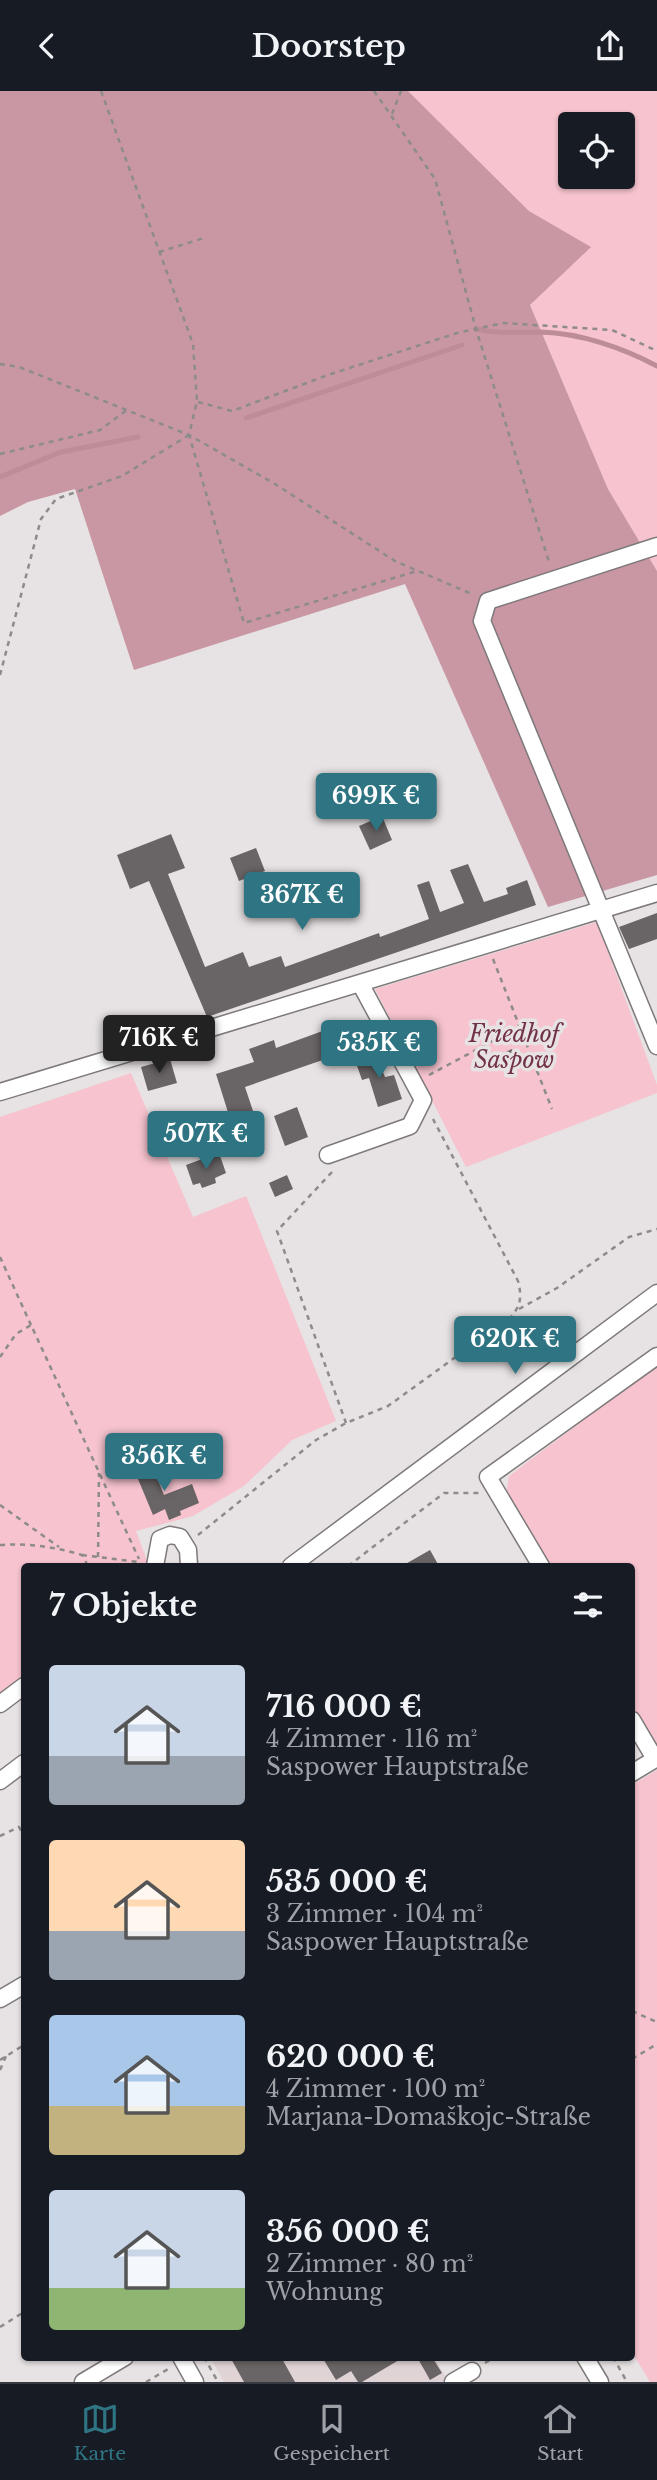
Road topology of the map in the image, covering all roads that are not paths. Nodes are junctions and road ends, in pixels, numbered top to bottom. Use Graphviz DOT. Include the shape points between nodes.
graph roads {
  1 [pos="657,546"];
  2 [pos="657,893"];
  3 [pos="602,911"];
  4 [pos="361,985"];
  5 [pos="657,1046"];
  6 [pos="0,1092"];
  7 [pos="330,1163"];
  8 [pos="657,1293"];
  9 [pos="657,1356"];
  10 [pos="188,1558"];
  11 [pos="156,1563"];
  12 [pos="295,1563"];
  13 [pos="539,1563"];
  14 [pos="21,1688"];
  15 [pos="0,1705"];
  16 [pos="635,1725"];
  17 [pos="656,1759"];
  18 [pos="21,1765"];
  19 [pos="635,1771"];
  20 [pos="0,1781"];
  21 [pos="21,1987"];
  22 [pos="0,1999"];
  23 [pos="118,2361"];
  24 [pos="183,2361"];
  25 [pos="587,2361"];
  26 [pos="472,2371"];
  27 [pos="83,2382"];
  28 [pos="195,2382"];
  29 [pos="453,2382"];
  30 [pos="600,2382"];
  1 -- 3 [label="street" via="488,601 482,621"];
  2 -- 3 [label="street"];
  3 -- 4 [label="street"];
  3 -- 5 [label="street"];
  4 -- 6 [label="street"];
  4 -- 7 [label="street" via="423,1101 410,1126"];
  8 -- 12 [label="street"];
  9 -- 13 [label="street" via="488,1477"];
  10 -- 11 [label="street" via="180,1537 170,1535 160,1539"];
  14 -- 15 [label="street"];
  16 -- 17 [label="street"];
  17 -- 19 [label="street"];
  18 -- 20 [label="street"];
  21 -- 22 [label="street"];
  23 -- 27 [label="street"];
  24 -- 28 [label="street"];
  25 -- 30 [label="street"];
  26 -- 29 [label="street"];
}
